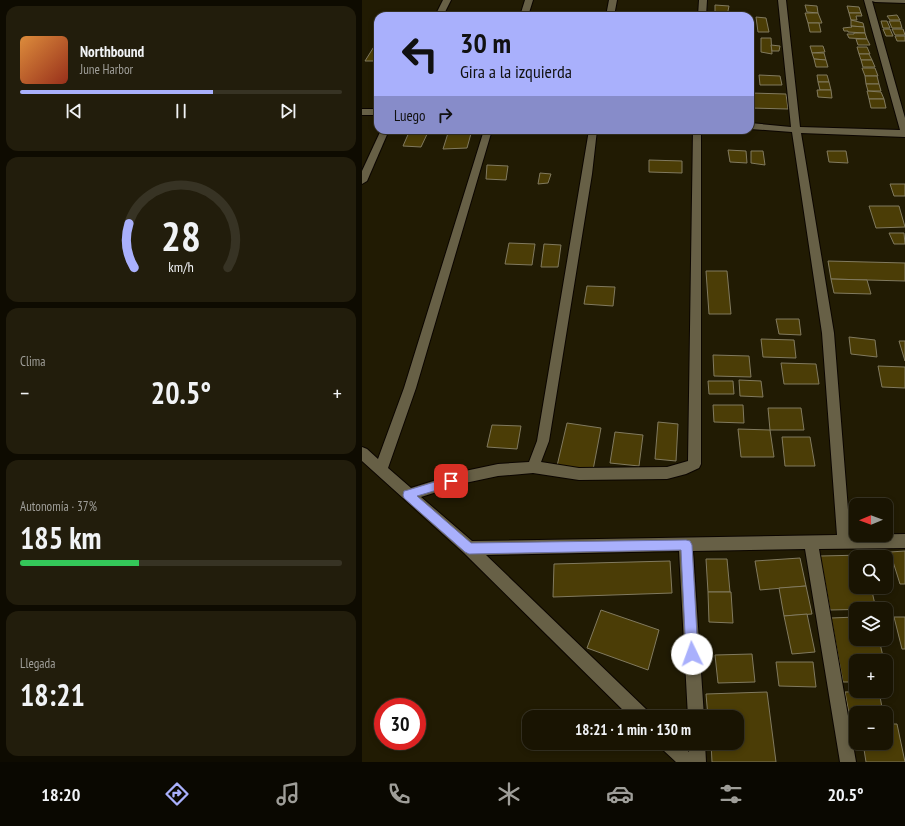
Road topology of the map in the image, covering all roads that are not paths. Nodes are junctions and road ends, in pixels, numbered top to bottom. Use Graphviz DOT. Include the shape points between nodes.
graph roads {
  1 [pos="447,0"];
  2 [pos="529,0"];
  3 [pos="613,0"];
  4 [pos="703,0"];
  5 [pos="782,0"];
  6 [pos="868,0"];
  7 [pos="875,0"];
  8 [pos="905,1"];
  9 [pos="441,12"];
  10 [pos="525,12"];
  11 [pos="611,12"];
  12 [pos="702,12"];
  13 [pos="362,112"];
  14 [pos="374,112"];
  15 [pos="754,126"];
  16 [pos="796,130"];
  17 [pos="382,134"];
  18 [pos="487,134"];
  19 [pos="593,134"];
  20 [pos="697,134"];
  21 [pos="905,134"];
  22 [pos="362,181"];
  23 [pos="362,453"];
  24 [pos="533,467"];
  25 [pos="381,470"];
  26 [pos="408,495"];
  27 [pos="905,541"];
  28 [pos="811,542"];
  29 [pos="844,542"];
  30 [pos="686,545"];
  31 [pos="469,548"];
  32 [pos="635,710"];
  33 [pos="696,710"];
  34 [pos="675,750"];
  35 [pos="697,750"];
  36 [pos="688,762"];
  37 [pos="698,762"];
  38 [pos="848,762"];
  1 -- 9 [label="street"];
  2 -- 10 [label="street"];
  3 -- 11 [label="street"];
  4 -- 12 [label="street"];
  5 -- 16 [label="street"];
  6 -- 21 [label="street"];
  7 -- 8 [label="street"];
  13 -- 14 [label="street"];
  15 -- 16 [label="street"];
  16 -- 21 [label="street"];
  16 -- 29 [label="street" via="828,333"];
  17 -- 22 [label="street"];
  18 -- 25 [label="street" via="410,388"];
  19 -- 24 [label="street" via="543,441"];
  20 -- 24 [label="street" via="694,464 667,473 578,474"];
  23 -- 25 [label="street"];
  24 -- 26 [label="street" via="498,470 465,477"];
  25 -- 26 [label="street"];
  26 -- 31 [label="street"];
  27 -- 29 [label="street"];
  28 -- 29 [label="street"];
  28 -- 30 [label="street"];
  28 -- 38 [label="street"];
  30 -- 31 [label="street"];
  30 -- 33 [label="street"];
  31 -- 32 [label="street"];
  34 -- 36 [label="street"];
  35 -- 37 [label="street"];
}
